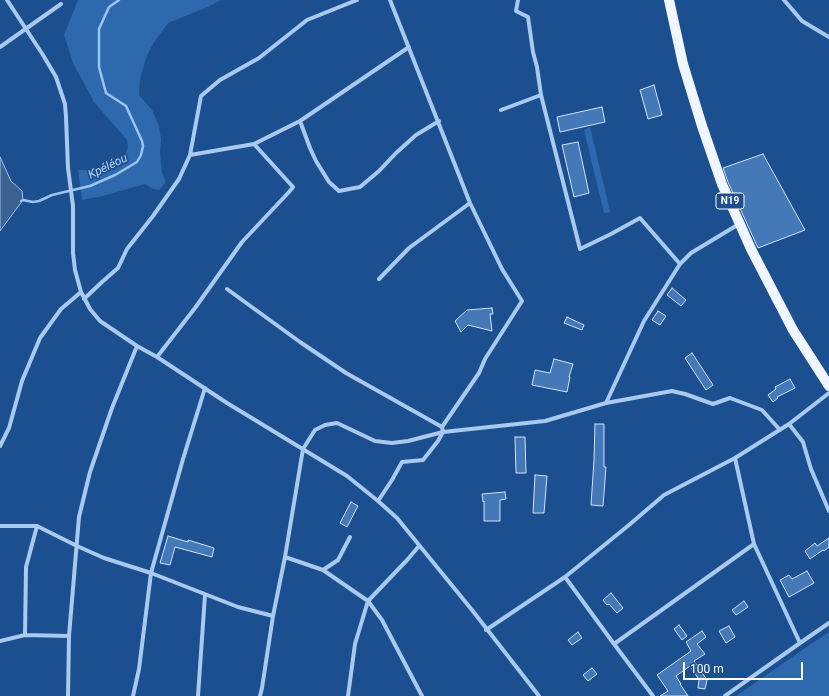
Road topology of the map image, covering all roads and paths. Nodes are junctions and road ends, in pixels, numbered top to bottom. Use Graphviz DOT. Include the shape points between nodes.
graph roads {
  1 [pos="7,0"];
  2 [pos="357,0"];
  3 [pos="390,0"];
  4 [pos="518,0"];
  5 [pos="669,0"];
  6 [pos="784,0"];
  7 [pos="61,4"];
  8 [pos="26,29"];
  9 [pos="829,38"];
  10 [pos="0,47"];
  11 [pos="409,47"];
  12 [pos="541,95"];
  13 [pos="501,110"];
  14 [pos="300,121"];
  15 [pos="439,121"];
  16 [pos="254,144"];
  17 [pos="190,155"];
  18 [pos="470,203"];
  19 [pos="740,224"];
  20 [pos="680,264"];
  21 [pos="379,279"];
  22 [pos="227,289"];
  23 [pos="81,292"];
  24 [pos="84,299"];
  25 [pos="137,346"];
  26 [pos="157,357"];
  27 [pos="829,386"];
  28 [pos="205,388"];
  29 [pos="829,393"];
  30 [pos="606,403"];
  31 [pos="789,424"];
  32 [pos="442,427"];
  33 [pos="780,430"];
  34 [pos="443,432"];
  35 [pos="0,446"];
  36 [pos="303,449"];
  37 [pos="735,458"];
  38 [pos="378,501"];
  39 [pos="829,511"];
  40 [pos="0,526"];
  41 [pos="37,526"];
  42 [pos="350,537"];
  43 [pos="754,544"];
  44 [pos="77,546"];
  45 [pos="419,546"];
  46 [pos="285,557"];
  47 [pos="323,570"];
  48 [pos="151,573"];
  49 [pos="565,577"];
  50 [pos="205,595"];
  51 [pos="368,600"];
  52 [pos="273,616"];
  53 [pos="829,623"];
  54 [pos="486,630"];
  55 [pos="25,635"];
  56 [pos="69,636"];
  57 [pos="0,641"];
  58 [pos="800,643"];
  59 [pos="614,644"];
  60 [pos="68,696"];
  61 [pos="133,696"];
  62 [pos="198,696"];
  63 [pos="260,696"];
  64 [pos="348,696"];
  65 [pos="422,696"];
  66 [pos="539,696"];
  67 [pos="653,696"];
  68 [pos="725,696"];
  1 -- 8 [label="street"];
  2 -- 17 [label="street" via="306,20 259,58 220,80 201,96"];
  3 -- 11 [label="street"];
  4 -- 12 [label="street" via="516,11 528,17"];
  5 -- 19 [label="main road, N19" via="692,95 722,184"];
  6 -- 9 [label="street" via="802,21"];
  7 -- 8 [label="street"];
  8 -- 10 [label="street"];
  8 -- 23 [label="street" via="56,77 65,104 68,168 73,206 73,253"];
  11 -- 14 [label="street"];
  11 -- 15 [label="street"];
  12 -- 13 [label="street"];
  12 -- 20 [label="street" via="580,249 640,218"];
  14 -- 15 [label="street" via="316,161 329,182 339,191 360,188 416,135"];
  14 -- 16 [label="street"];
  15 -- 18 [label="street"];
  16 -- 17 [label="street"];
  16 -- 26 [label="street" via="293,187 242,242"];
  17 -- 24 [label="street" via="179,179 127,249 118,268"];
  18 -- 21 [label="street" via="409,248"];
  18 -- 32 [label="street" via="502,269 522,302 485,359 479,373"];
  19 -- 20 [label="street" via="691,253"];
  19 -- 27 [label="main road, N19" via="793,330"];
  20 -- 30 [label="street" via="644,321"];
  22 -- 32 [label="street" via="346,373"];
  23 -- 24 [label="street"];
  23 -- 35 [label="street" via="61,309 40,338 22,381 9,428"];
  24 -- 25 [label="street" via="100,321"];
  25 -- 26 [label="street"];
  25 -- 44 [label="street" via="90,472 79,517"];
  26 -- 28 [label="street"];
  28 -- 36 [label="street"];
  28 -- 48 [label="street"];
  29 -- 31 [label="street"];
  30 -- 33 [label="street" via="672,391 713,404 730,398 762,410"];
  30 -- 34 [label="street" via="545,421"];
  31 -- 33 [label="street"];
  31 -- 39 [label="street" via="802,442"];
  32 -- 34 [label="street"];
  33 -- 37 [label="street"];
  34 -- 36 [label="street" via="392,443 375,441 337,423 315,430"];
  34 -- 38 [label="street" via="423,460 402,462"];
  36 -- 38 [label="street" via="347,476"];
  36 -- 46 [label="street"];
  37 -- 43 [label="street"];
  37 -- 49 [label="street" via="664,495"];
  38 -- 45 [label="street"];
  40 -- 41 [label="street"];
  41 -- 44 [label="street"];
  41 -- 55 [label="street" via="26,567"];
  42 -- 47 [label="street" via="338,560"];
  43 -- 58 [label="street"];
  43 -- 59 [label="street"];
  44 -- 48 [label="street" via="104,558"];
  44 -- 56 [label="street"];
  45 -- 51 [label="street"];
  45 -- 54 [label="street"];
  46 -- 47 [label="street"];
  46 -- 52 [label="street"];
  47 -- 51 [label="street"];
  48 -- 50 [label="street"];
  48 -- 61 [label="street" via="139,669"];
  49 -- 54 [label="street"];
  49 -- 59 [label="street"];
  50 -- 52 [label="street"];
  50 -- 62 [label="street"];
  51 -- 64 [label="street" via="355,644"];
  51 -- 65 [label="street" via="382,620"];
  52 -- 63 [label="street"];
  53 -- 58 [label="street"];
  54 -- 66 [label="street"];
  55 -- 56 [label="street"];
  55 -- 57 [label="street"];
  56 -- 60 [label="street"];
  58 -- 68 [label="street"];
  59 -- 67 [label="street"];
}
